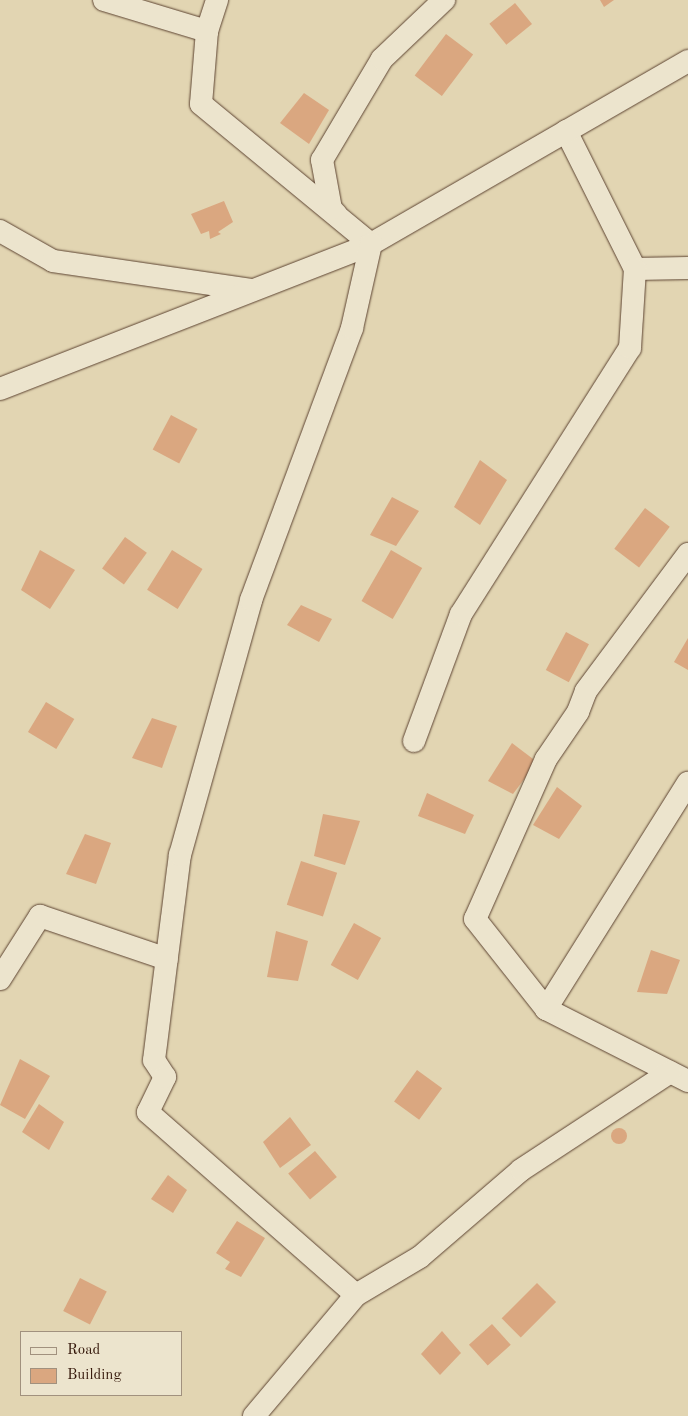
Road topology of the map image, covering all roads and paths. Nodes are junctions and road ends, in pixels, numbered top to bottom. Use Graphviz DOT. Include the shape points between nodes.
graph roads {
  1 [pos="104,0"];
  2 [pos="217,0"];
  3 [pos="444,0"];
  4 [pos="208,31"];
  5 [pos="688,61"];
  6 [pos="566,131"];
  7 [pos="0,230"];
  8 [pos="371,244"];
  9 [pos="688,268"];
  10 [pos="635,269"];
  11 [pos="252,290"];
  12 [pos="0,389"];
  13 [pos="688,554"];
  14 [pos="414,741"];
  15 [pos="688,783"];
  16 [pos="167,959"];
  17 [pos="0,979"];
  18 [pos="546,1009"];
  19 [pos="679,1077"];
  20 [pos="356,1295"];
  21 [pos="254,1416"];
  1 -- 4 [label="street"];
  2 -- 4 [label="street"];
  3 -- 8 [label="street" via="382,59 322,160 331,209"];
  4 -- 8 [label="street" via="201,104"];
  5 -- 6 [label="street"];
  6 -- 8 [label="street"];
  6 -- 10 [label="street"];
  7 -- 11 [label="street" via="52,262"];
  8 -- 11 [label="street"];
  8 -- 16 [label="street" via="352,328 251,600 180,855"];
  9 -- 10 [label="street"];
  10 -- 14 [label="street" via="630,348 461,614"];
  11 -- 12 [label="street"];
  13 -- 18 [label="street" via="586,691 578,712 546,759 475,919"];
  15 -- 18 [label="street"];
  16 -- 17 [label="street" via="40,916"];
  16 -- 20 [label="street" via="154,1060 164,1077 148,1112"];
  18 -- 19 [label="street"];
  19 -- 20 [label="street" via="521,1170 420,1257"];
  20 -- 21 [label="street"];
}
